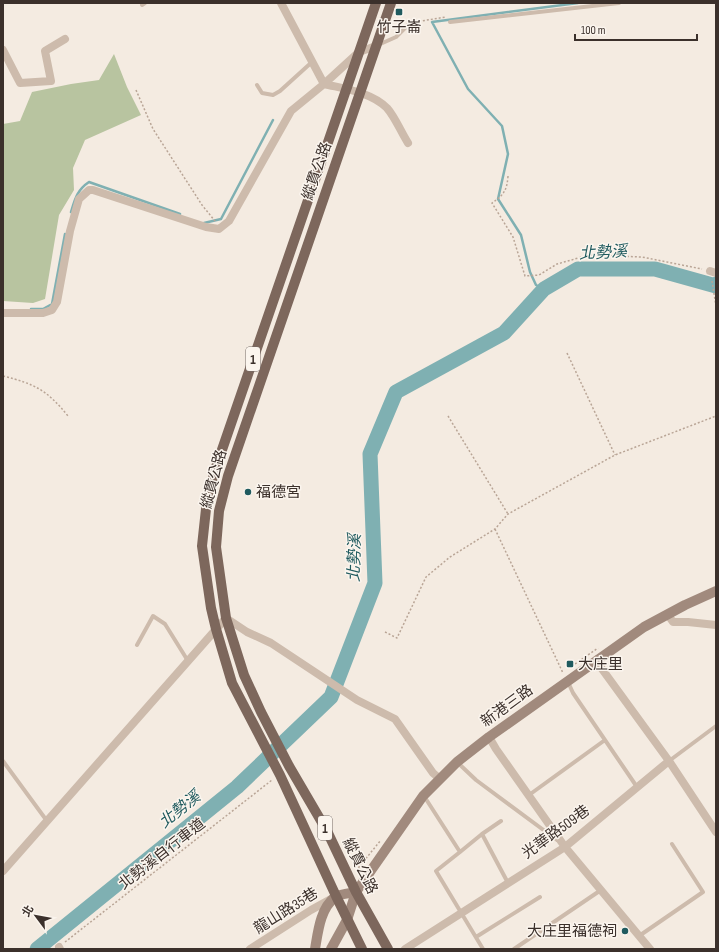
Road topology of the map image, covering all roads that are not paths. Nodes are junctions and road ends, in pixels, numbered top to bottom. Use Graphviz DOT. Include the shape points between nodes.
graph roads {
  1 [pos="281,3"];
  2 [pos="376,3"];
  3 [pos="391,3"];
  4 [pos="619,3"];
  5 [pos="450,22"];
  6 [pos="410,23"];
  7 [pos="65,39"];
  8 [pos="376,46"];
  9 [pos="3,50"];
  10 [pos="359,52"];
  11 [pos="312,61"];
  12 [pos="324,84"];
  13 [pos="257,85"];
  14 [pos="347,89"];
  15 [pos="360,93"];
  16 [pos="408,142"];
  17 [pos="3,313"];
  18 [pos="716,591"];
  19 [pos="668,615"];
  20 [pos="226,618"];
  21 [pos="716,625"];
  22 [pos="216,629"];
  23 [pos="137,645"];
  24 [pos="597,659"];
  25 [pos="188,661"];
  26 [pos="568,681"];
  27 [pos="716,726"];
  28 [pos="489,737"];
  29 [pos="605,740"];
  30 [pos="3,760"];
  31 [pos="669,760"];
  32 [pos="457,762"];
  33 [pos="440,779"];
  34 [pos="637,787"];
  35 [pos="423,796"];
  36 [pos="529,796"];
  37 [pos="48,821"];
  38 [pos="501,821"];
  39 [pos="716,832"];
  40 [pos="482,834"];
  41 [pos="672,844"];
  42 [pos="565,846"];
  43 [pos="460,852"];
  44 [pos="3,871"];
  45 [pos="508,883"];
  46 [pos="601,890"];
  47 [pos="356,892"];
  48 [pos="336,896"];
  49 [pos="540,897"];
  50 [pos="462,913"];
  51 [pos="347,920"];
  52 [pos="638,936"];
  53 [pos="476,937"];
  54 [pos="250,949"];
  55 [pos="315,949"];
  56 [pos="331,949"];
  57 [pos="362,949"];
  58 [pos="388,949"];
  59 [pos="405,949"];
  60 [pos="484,949"];
  61 [pos="514,949"];
  62 [pos="650,949"];
  1 -- 11 [label="street"];
  2 -- 10 [label="main road, 縱貫公路 / 1"];
  3 -- 8 [label="main road, 縱貫公路 / 1"];
  4 -- 5 [label="lane"];
  6 -- 8 [label="lane" via="396,37"];
  7 -- 9 [label="street" via="45,51 51,81 20,83"];
  8 -- 10 [label="street"];
  8 -- 15 [label="main road, 縱貫公路 / 1"];
  10 -- 12 [label="street"];
  10 -- 14 [label="main road, 縱貫公路 / 1"];
  11 -- 12 [label="street"];
  11 -- 13 [label="lane" via="273,95 262,93"];
  12 -- 14 [label="street"];
  12 -- 17 [label="street" via="291,111 229,221 219,228 206,227 89,190 79,199 70,231 57,302 52,310 43,313"];
  14 -- 15 [label="street"];
  14 -- 22 [label="main road, 縱貫公路 / 1" via="214,473 206,509 202,546"];
  15 -- 16 [label="street" via="376,99 388,109"];
  15 -- 20 [label="main road, 縱貫公路 / 1" via="228,476 219,511 216,547"];
  18 -- 19 [label="street, 新港三路"];
  19 -- 21 [label="street" via="673,622"];
  19 -- 24 [label="street, 新港三路" via="644,627"];
  20 -- 22 [label="street"];
  20 -- 33 [label="street" via="246,632 271,643 358,700 394,719"];
  20 -- 47 [label="main road, 縱貫公路 / 1" via="244,675 261,712 327,831"];
  22 -- 25 [label="street"];
  22 -- 48 [label="main road, 縱貫公路 / 1" via="232,683 280,774"];
  23 -- 25 [label="lane" via="153,616 165,624"];
  24 -- 26 [label="street, 新港三路"];
  24 -- 31 [label="street"];
  25 -- 37 [label="street"];
  26 -- 28 [label="street, 新港三路"];
  26 -- 29 [label="lane" via="573,693"];
  27 -- 31 [label="lane, 光華路509巷"];
  28 -- 32 [label="street, 新港三路"];
  28 -- 36 [label="street"];
  29 -- 34 [label="lane"];
  29 -- 36 [label="lane"];
  30 -- 37 [label="lane"];
  31 -- 34 [label="street, 光華路509巷"];
  31 -- 39 [label="street"];
  32 -- 33 [label="street, 新港三路"];
  32 -- 42 [label="lane" via="476,780"];
  33 -- 35 [label="street, 新港三路"];
  34 -- 42 [label="street, 光華路509巷"];
  35 -- 43 [label="lane"];
  35 -- 47 [label="street, 新港三路"];
  36 -- 42 [label="street"];
  37 -- 44 [label="street"];
  38 -- 40 [label="lane"];
  40 -- 43 [label="lane"];
  40 -- 45 [label="lane"];
  41 -- 52 [label="lane" via="702,892"];
  42 -- 45 [label="street, 光華路509巷"];
  42 -- 46 [label="street"];
  43 -- 50 [label="lane" via="436,871"];
  45 -- 50 [label="street, 光華路509巷"];
  46 -- 52 [label="street"];
  46 -- 61 [label="lane"];
  47 -- 48 [label="street"];
  47 -- 51 [label="street, 新港三路"];
  47 -- 58 [label="main road, 縱貫公路 / 1"];
  48 -- 51 [label="main road, 1"];
  48 -- 54 [label="street, 龍山路35巷"];
  48 -- 55 [label="street" via="322,918"];
  49 -- 53 [label="lane"];
  50 -- 53 [label="lane"];
  50 -- 59 [label="street, 光華路509巷"];
  51 -- 56 [label="street, 新港三路"];
  51 -- 57 [label="main road, 1"];
  52 -- 62 [label="street"];
  53 -- 60 [label="lane"];
}
